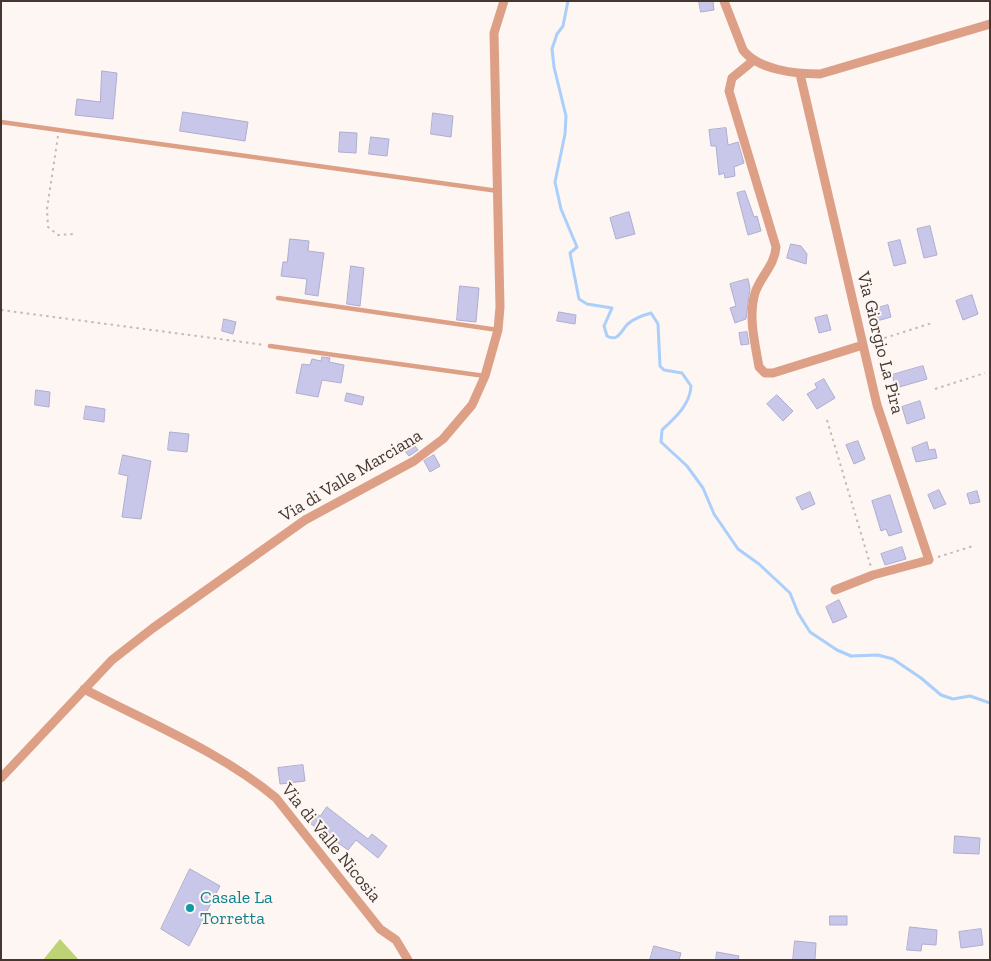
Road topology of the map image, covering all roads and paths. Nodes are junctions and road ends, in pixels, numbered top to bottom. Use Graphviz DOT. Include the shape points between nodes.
graph roads {
  1 [pos="504,1"];
  2 [pos="724,1"];
  3 [pos="990,24"];
  4 [pos="754,60"];
  5 [pos="800,74"];
  6 [pos="1,122"];
  7 [pos="59,132"];
  8 [pos="498,191"];
  9 [pos="73,234"];
  10 [pos="278,298"];
  11 [pos="1,310"];
  12 [pos="932,323"];
  13 [pos="498,330"];
  14 [pos="863,345"];
  15 [pos="270,346"];
  16 [pos="985,374"];
  17 [pos="485,376"];
  18 [pos="935,389"];
  19 [pos="827,420"];
  20 [pos="973,546"];
  21 [pos="929,560"];
  22 [pos="873,575"];
  23 [pos="835,590"];
  24 [pos="84,689"];
  25 [pos="1,778"];
  26 [pos="408,960"];
  1 -- 8 [label="street, Via di Valle Marciana" via="494,33"];
  2 -- 4 [label="street" via="743,50"];
  3 -- 5 [label="street" via="820,74"];
  4 -- 5 [label="street"];
  4 -- 14 [label="street" via="732,78 729,91 776,247 773,260 755,293 751,313 759,367 765,373 772,373"];
  5 -- 14 [label="street, Via Giorgio La Pira"];
  6 -- 7 [label="lane"];
  7 -- 8 [label="lane"];
  7 -- 9 [label="path" via="47,210 48,228 58,235"];
  8 -- 13 [label="street, Via di Valle Marciana"];
  10 -- 13 [label="lane"];
  11 -- 15 [label="path"];
  12 -- 14 [label="path"];
  13 -- 17 [label="street, Via di Valle Marciana"];
  14 -- 21 [label="street, Via Giorgio La Pira" via="877,405"];
  15 -- 17 [label="lane"];
  16 -- 18 [label="path"];
  17 -- 24 [label="street, Via di Valle Marciana" via="472,405 443,439 414,461 305,520 153,628 112,660"];
  19 -- 22 [label="path"];
  20 -- 21 [label="path"];
  21 -- 22 [label="street"];
  22 -- 23 [label="street"];
  24 -- 25 [label="street, Via di Valle Marciana"];
  24 -- 26 [label="street, Via di Valle Nicosia" via="226,763 276,798 380,929 400,946"];
}
